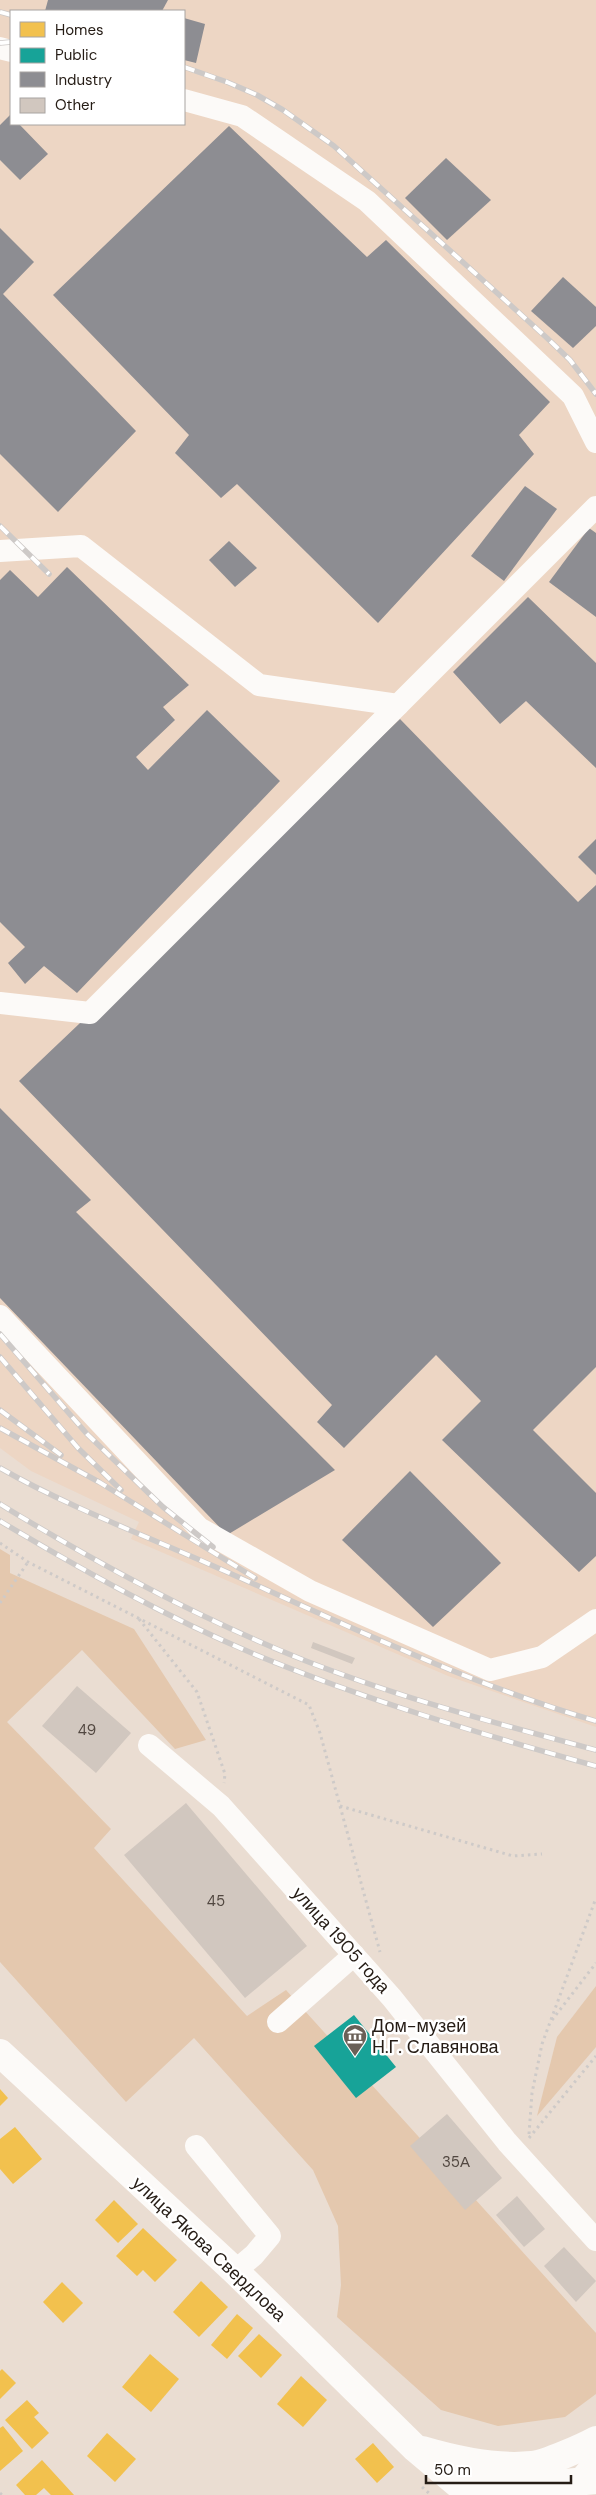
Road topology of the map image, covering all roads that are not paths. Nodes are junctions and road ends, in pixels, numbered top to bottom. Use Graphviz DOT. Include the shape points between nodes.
graph roads {
  1 [pos="185,100"];
  2 [pos="596,442"];
  3 [pos="595,509"];
  4 [pos="0,551"];
  5 [pos="398,705"];
  6 [pos="0,1003"];
  7 [pos="0,1316"];
  8 [pos="596,1620"];
  9 [pos="149,1745"];
  10 [pos="354,1955"];
  11 [pos="278,2022"];
  12 [pos="0,2052"];
  13 [pos="196,2146"];
  14 [pos="596,2240"];
  15 [pos="235,2271"];
  16 [pos="596,2440"];
  17 [pos="415,2448"];
  18 [pos="596,2460"];
  19 [pos="580,2486"];
  20 [pos="463,2490"];
  1 -- 2 [label="street" via="242,116 367,201 573,396"];
  3 -- 5 [label="street"];
  4 -- 5 [label="street" via="81,546 259,685"];
  5 -- 6 [label="street" via="90,1013"];
  7 -- 8 [label="street" via="199,1528 310,1591 490,1670 542,1656"];
  9 -- 10 [label="street, улица 1905 года" via="221,1806"];
  10 -- 11 [label="street"];
  10 -- 14 [label="street, улица 1905 года" via="399,2006 507,2142"];
  12 -- 15 [label="main road, улица Якова Свердлова"];
  13 -- 15 [label="street" via="270,2236 254,2256"];
  15 -- 17 [label="main road, улица Якова Свердлова"];
  16 -- 17 [label="main road, улица Якова Свердлова" via="533,2465 452,2459"];
  17 -- 20 [label="main road, улица Якова Свердлова"];
  18 -- 19 [label="street"];
  19 -- 20 [label="main road, улица Якова Свердлова"];
}
